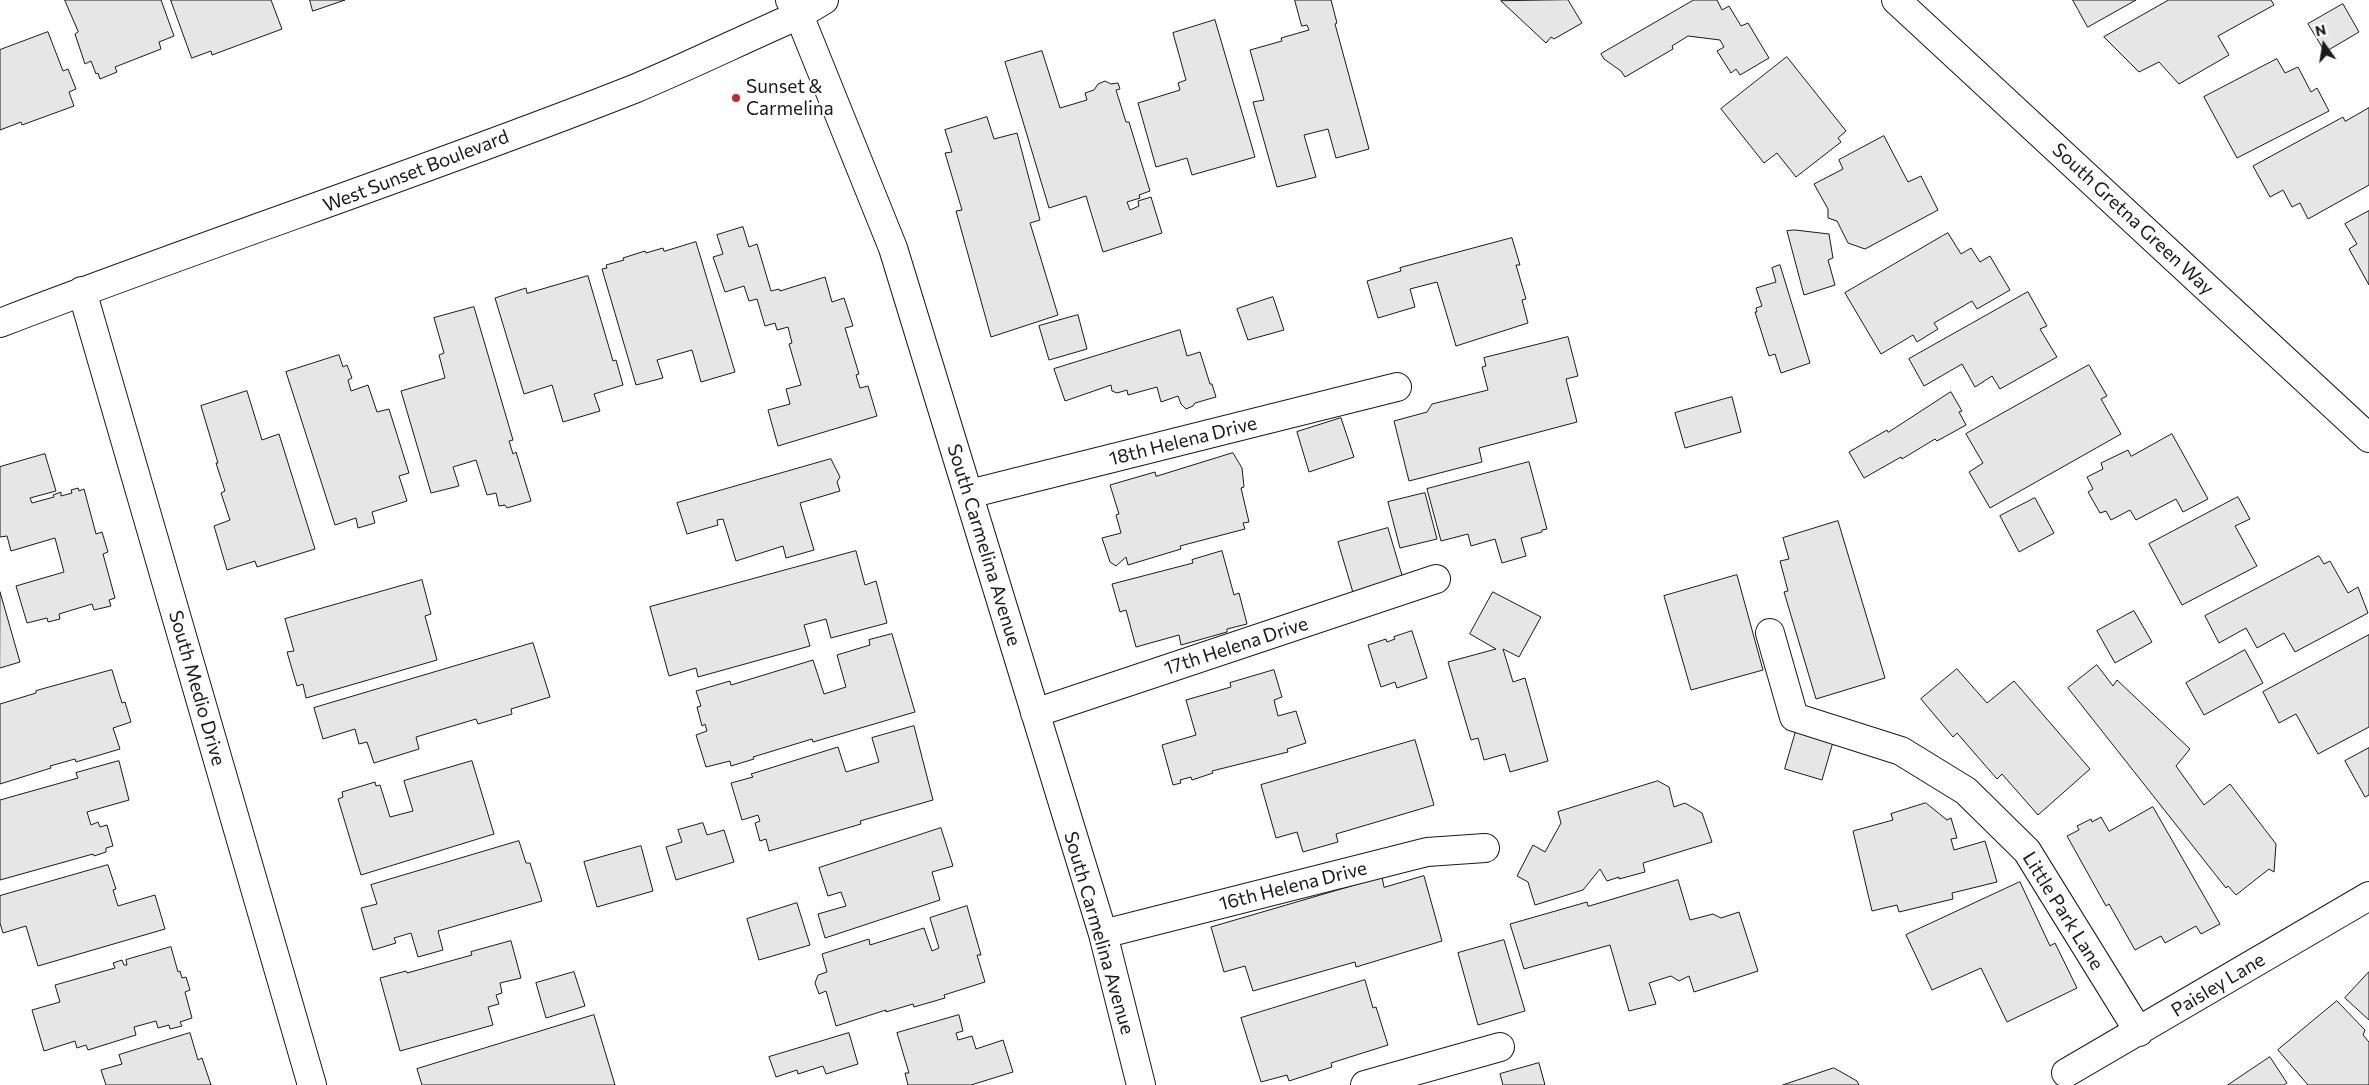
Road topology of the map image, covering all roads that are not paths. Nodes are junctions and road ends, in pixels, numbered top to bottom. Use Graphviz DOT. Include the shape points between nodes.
graph roads {
  1 [pos="824,0"];
  2 [pos="1896,0"];
  3 [pos="794,7"];
  4 [pos="82,291"];
  5 [pos="0,323"];
  6 [pos="1397,387"];
  7 [pos="2369,438"];
  8 [pos="969,494"];
  9 [pos="1436,579"];
  10 [pos="1770,633"];
  11 [pos="1035,713"];
  12 [pos="1485,848"];
  13 [pos="2369,896"];
  14 [pos="1103,934"];
  15 [pos="2139,1032"];
  16 [pos="1500,1047"];
  17 [pos="2066,1073"];
  18 [pos="312,1085"];
  19 [pos="1141,1085"];
  20 [pos="1365,1085"];
  1 -- 3 [label="street, West Sunset Boulevard"];
  2 -- 7 [label="street, South Gretna Green Way"];
  3 -- 4 [label="street, West Sunset Boulevard" via="635,88 338,201"];
  3 -- 8 [label="street, South Carmelina Avenue" via="893,248"];
  4 -- 5 [label="street, West Sunset Boulevard"];
  4 -- 18 [label="street, South Medio Drive"];
  6 -- 8 [label="street, 18th Helena Drive"];
  8 -- 11 [label="street, South Carmelina Avenue"];
  9 -- 11 [label="street, 17th Helena Drive"];
  10 -- 15 [label="street, Little Park Lane" via="1794,717 1901,751 1966,791 2027,851"];
  11 -- 14 [label="street, South Carmelina Avenue"];
  12 -- 14 [label="street, 16th Helena Drive" via="1427,852"];
  13 -- 15 [label="street, Paisley Lane"];
  14 -- 19 [label="street, South Carmelina Avenue"];
  15 -- 17 [label="street, Paisley Lane"];
  16 -- 20 [label="street"];
}
